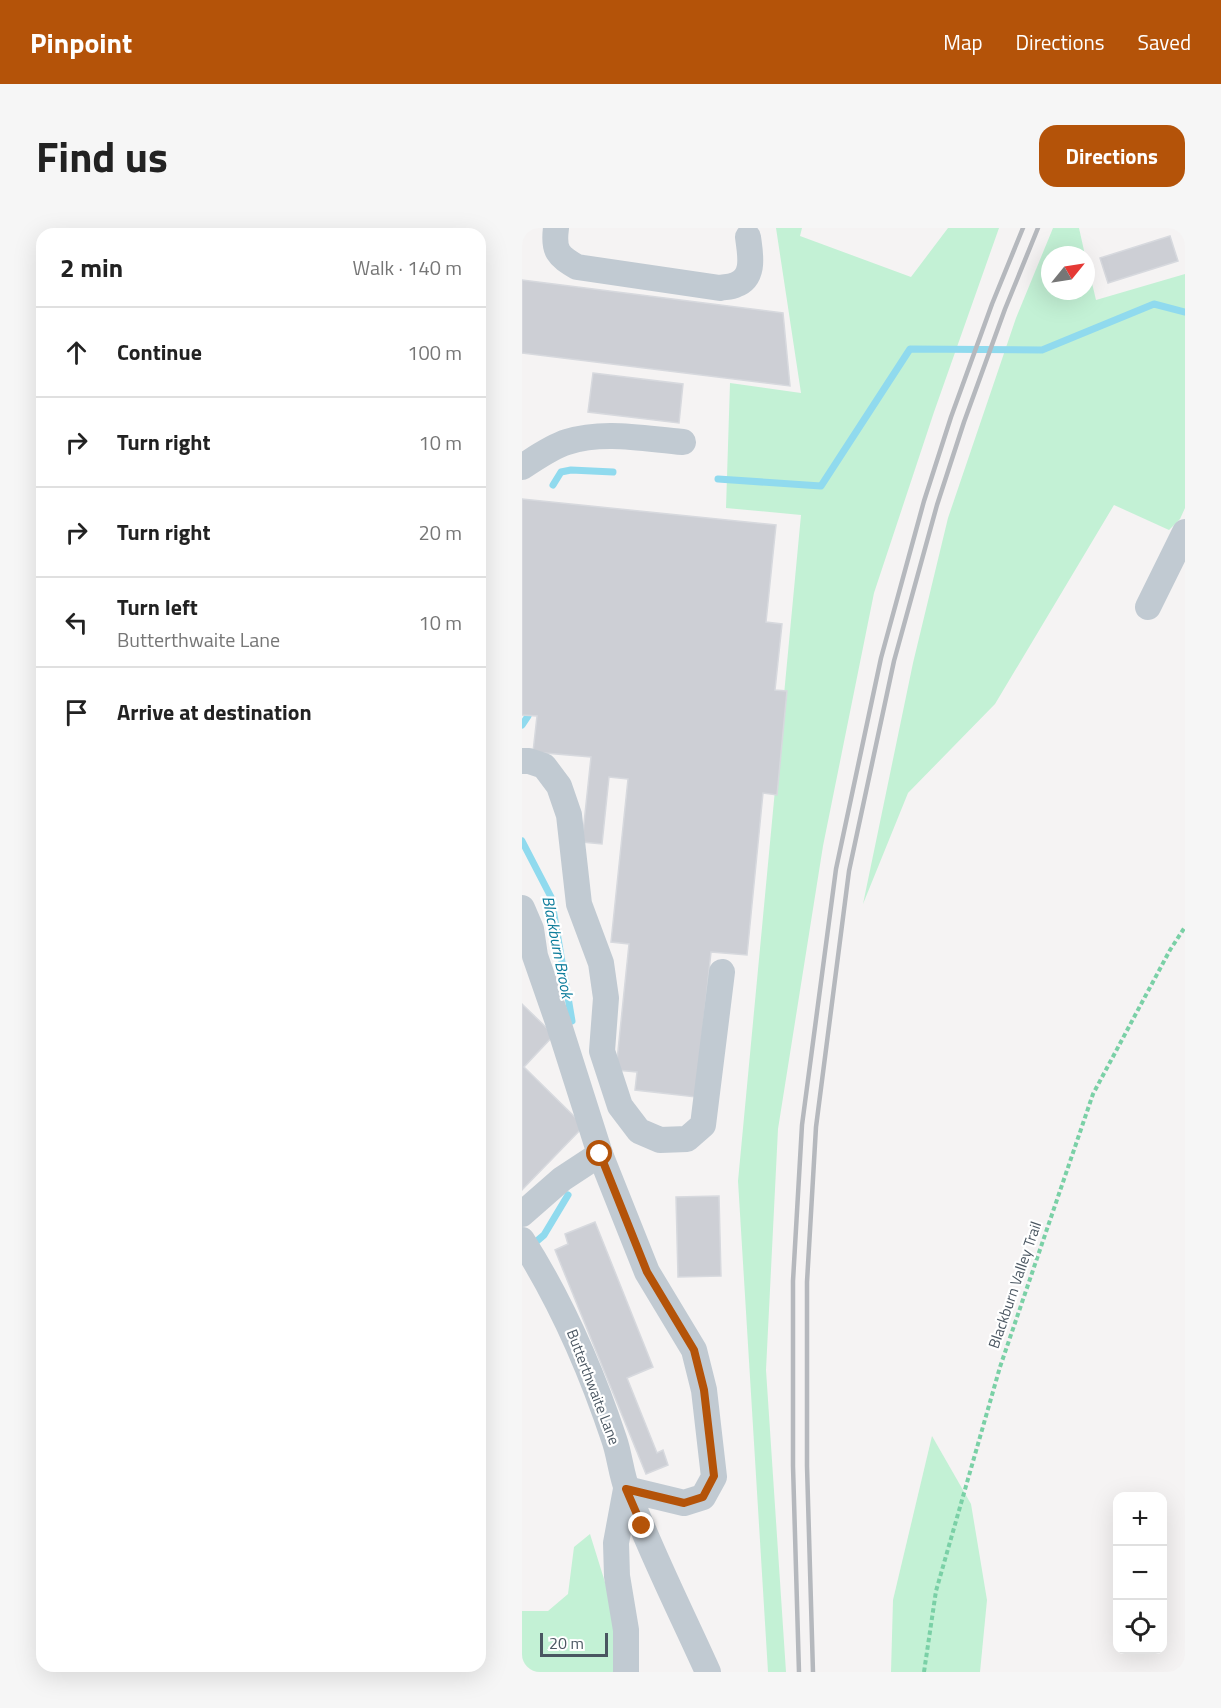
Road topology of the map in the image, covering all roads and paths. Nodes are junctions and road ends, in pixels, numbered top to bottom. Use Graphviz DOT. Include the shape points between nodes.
graph roads {
  1 [pos="556,228"];
  2 [pos="748,237"];
  3 [pos="683,442"];
  4 [pos="522,467"];
  5 [pos="1185,532"];
  6 [pos="1148,607"];
  7 [pos="526,761"];
  8 [pos="522,908"];
  9 [pos="1185,927"];
  10 [pos="722,972"];
  11 [pos="600,1154"];
  12 [pos="522,1214"];
  13 [pos="522,1240"];
  14 [pos="626,1489"];
  15 [pos="626,1672"];
  16 [pos="708,1672"];
  17 [pos="924,1672"];
  1 -- 2 [label="street" via="557,253 577,267 720,288 746,279 751,266"];
  3 -- 4 [label="street" via="604,435 566,442"];
  5 -- 6 [label="street"];
  7 -- 10 [label="street" via="544,766 559,786 568,815 579,904 602,963 606,998 602,1051 620,1106 639,1131 660,1140 687,1139 703,1125"];
  8 -- 11 [label="street"];
  9 -- 17 [label="path, Blackburn Valley Trail" via="1093,1094 1000,1367 936,1591"];
  11 -- 12 [label="street" via="562,1179"];
  11 -- 14 [label="street" via="647,1272 694,1350 704,1390 714,1476 703,1497 684,1503"];
  13 -- 14 [label="street, Butterthwaite Lane" via="542,1272 600,1398"];
  14 -- 15 [label="street" via="616,1543 626,1630"];
  14 -- 16 [label="street, Butterthwaite Lane"];
}
